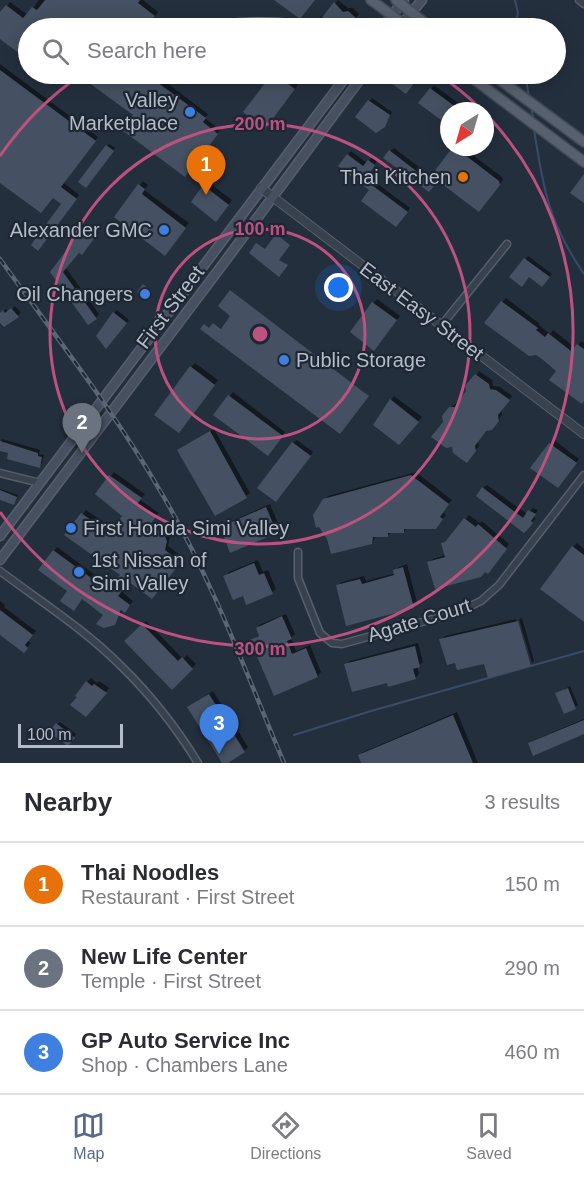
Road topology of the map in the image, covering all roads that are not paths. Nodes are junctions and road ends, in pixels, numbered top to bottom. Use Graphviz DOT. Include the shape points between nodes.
graph roads {
  1 [pos="371,0"];
  2 [pos="422,0"];
  3 [pos="579,0"];
  4 [pos="400,1"];
  5 [pos="584,4"];
  6 [pos="412,13"];
  7 [pos="392,16"];
  8 [pos="409,18"];
  9 [pos="418,18"];
  10 [pos="340,84"];
  11 [pos="357,84"];
  12 [pos="481,84"];
  13 [pos="506,84"];
  14 [pos="584,142"];
  15 [pos="583,158"];
  16 [pos="261,188"];
  17 [pos="273,197"];
  18 [pos="507,243"];
  19 [pos="441,326"];
  20 [pos="584,434"];
  21 [pos="0,473"];
  22 [pos="584,475"];
  23 [pos="40,483"];
  24 [pos="55,487"];
  25 [pos="1,534"];
  26 [pos="298,552"];
  27 [pos="0,560"];
  28 [pos="0,570"];
  29 [pos="198,763"];
  1 -- 7 [label="main road"];
  2 -- 6 [label="main road"];
  3 -- 5 [label="street"];
  4 -- 6 [label="main road"];
  4 -- 7 [label="main road"];
  6 -- 8 [label="main road"];
  6 -- 9 [label="main road"];
  10 -- 16 [label="main road, First Street"];
  11 -- 17 [label="main road, First Street"];
  12 -- 15 [label="main road"];
  13 -- 14 [label="main road"];
  16 -- 17 [label="street, East Easy Street"];
  16 -- 23 [label="main road, First Street"];
  17 -- 19 [label="street, East Easy Street"];
  17 -- 24 [label="main road, First Street"];
  18 -- 19 [label="street"];
  19 -- 20 [label="street, East Easy Street"];
  21 -- 23 [label="street"];
  22 -- 26 [label="street, Agate Court" via="499,585 481,601 458,612 342,644 332,643 320,633 298,578"];
  23 -- 24 [label="main road"];
  23 -- 25 [label="main road, First Street"];
  24 -- 27 [label="main road, First Street"];
  28 -- 29 [label="street" via="120,664 167,717"];
}
